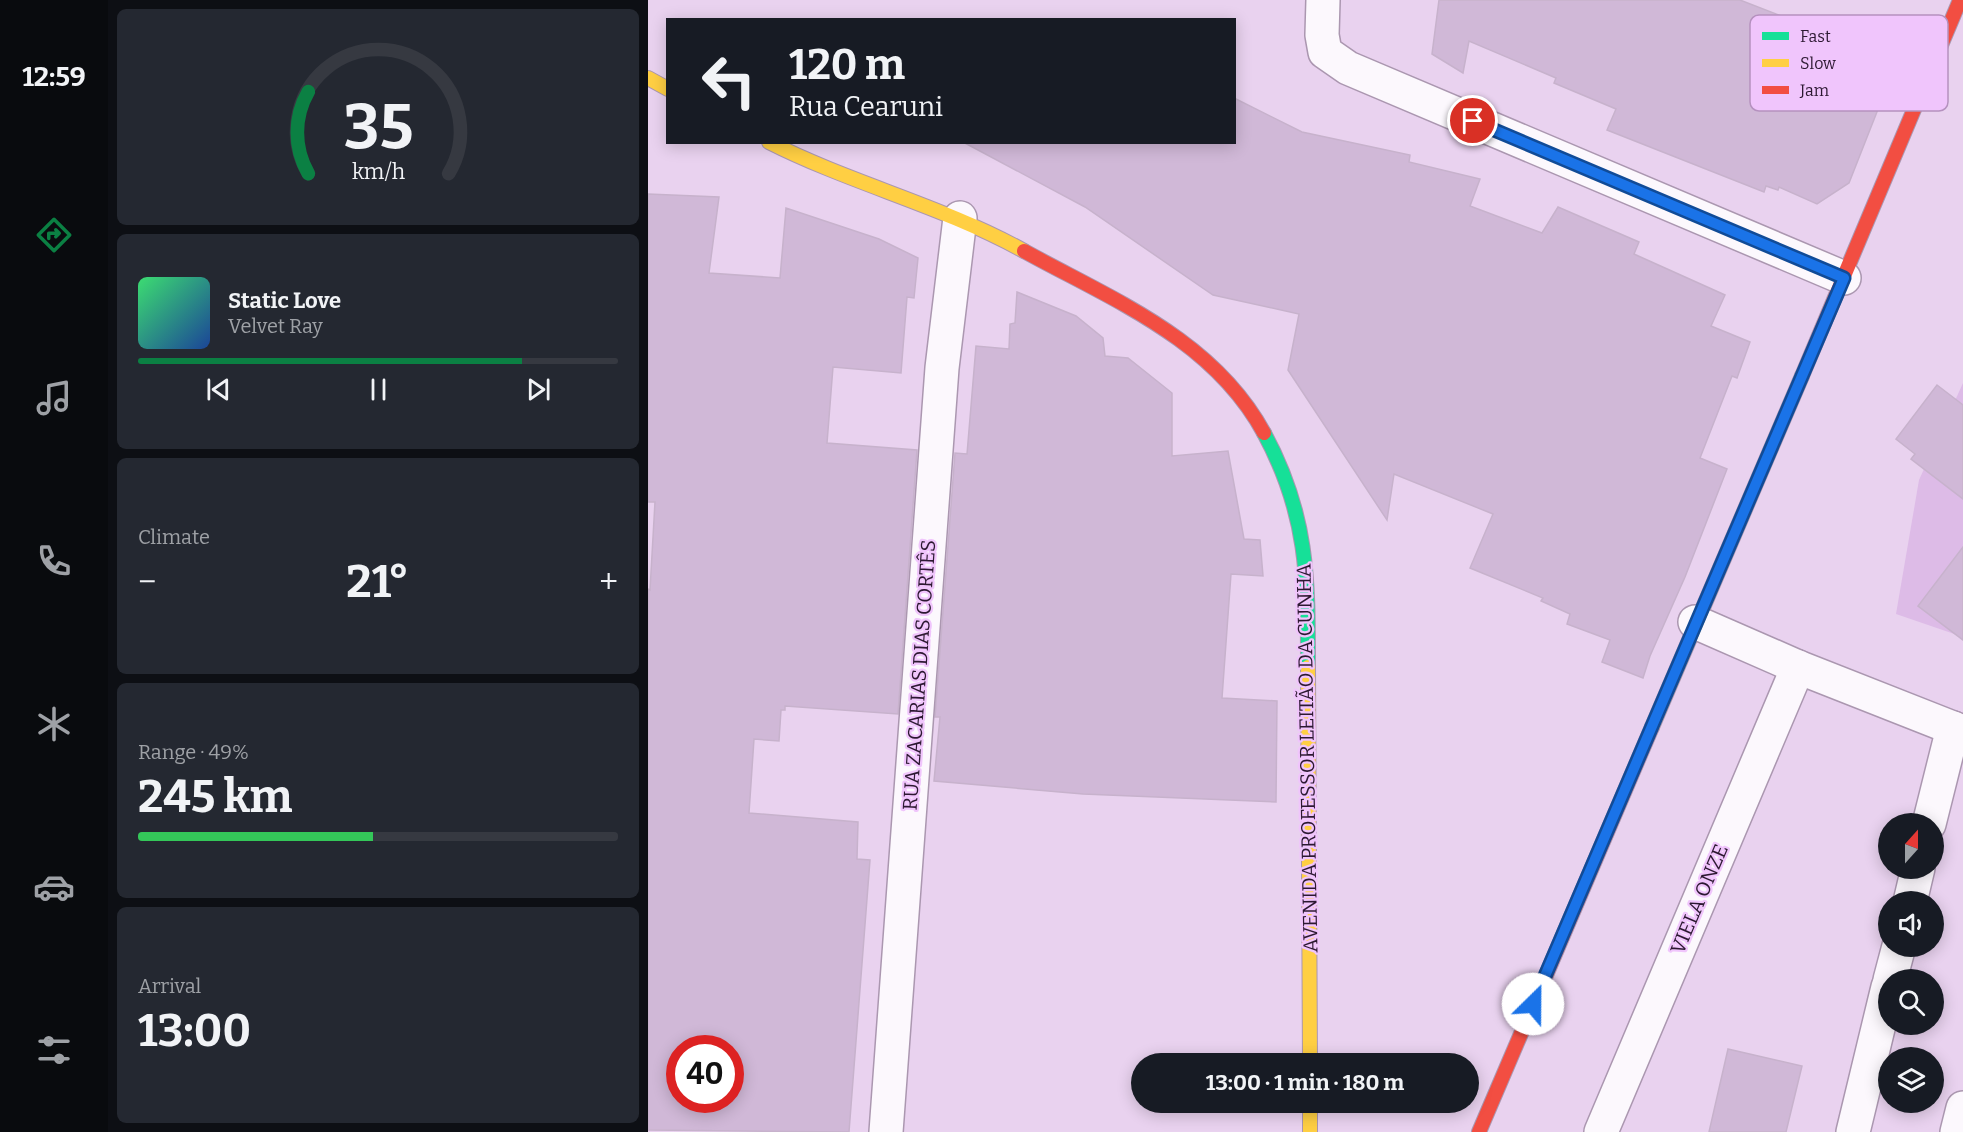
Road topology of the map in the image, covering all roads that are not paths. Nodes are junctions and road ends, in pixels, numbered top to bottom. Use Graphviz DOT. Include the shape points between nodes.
graph roads {
  1 [pos="1323,0"];
  2 [pos="1960,0"];
  3 [pos="1948,29"];
  4 [pos="648,78"];
  5 [pos="666,88"];
  6 [pos="1914,111"];
  7 [pos="773,144"];
  8 [pos="960,218"];
  9 [pos="1844,278"];
  10 [pos="1695,622"];
  11 [pos="1797,667"];
  12 [pos="1958,730"];
  13 [pos="1932,813"];
  14 [pos="1878,1028"];
  15 [pos="1310,1053"];
  16 [pos="1963,1108"];
  17 [pos="1310,1113"];
  18 [pos="886,1132"];
  19 [pos="1310,1132"];
  20 [pos="1479,1132"];
  21 [pos="1601,1132"];
  22 [pos="1853,1132"];
  23 [pos="1957,1132"];
  1 -- 9 [label="street" via="1325,52 1348,68"];
  2 -- 3 [label="street"];
  4 -- 5 [label="street"];
  6 -- 9 [label="street"];
  7 -- 8 [label="street, AVENIDA PROFESSOR LEITÃO DA CUNHA" via="846,177"];
  8 -- 15 [label="street, AVENIDA PROFESSOR LEITÃO DA CUNHA" via="1157,321 1196,349 1230,382 1280,464 1296,514 1308,577"];
  8 -- 18 [label="street, RUA ZACARIAS DIAS CORTÊS" via="942,368"];
  9 -- 10 [label="street"];
  10 -- 11 [label="street"];
  10 -- 20 [label="street"];
  11 -- 12 [label="street"];
  11 -- 21 [label="street, VIELA ONZE"];
  12 -- 13 [label="street"];
  14 -- 22 [label="street"];
  16 -- 23 [label="street"];
  17 -- 19 [label="street"];
}
